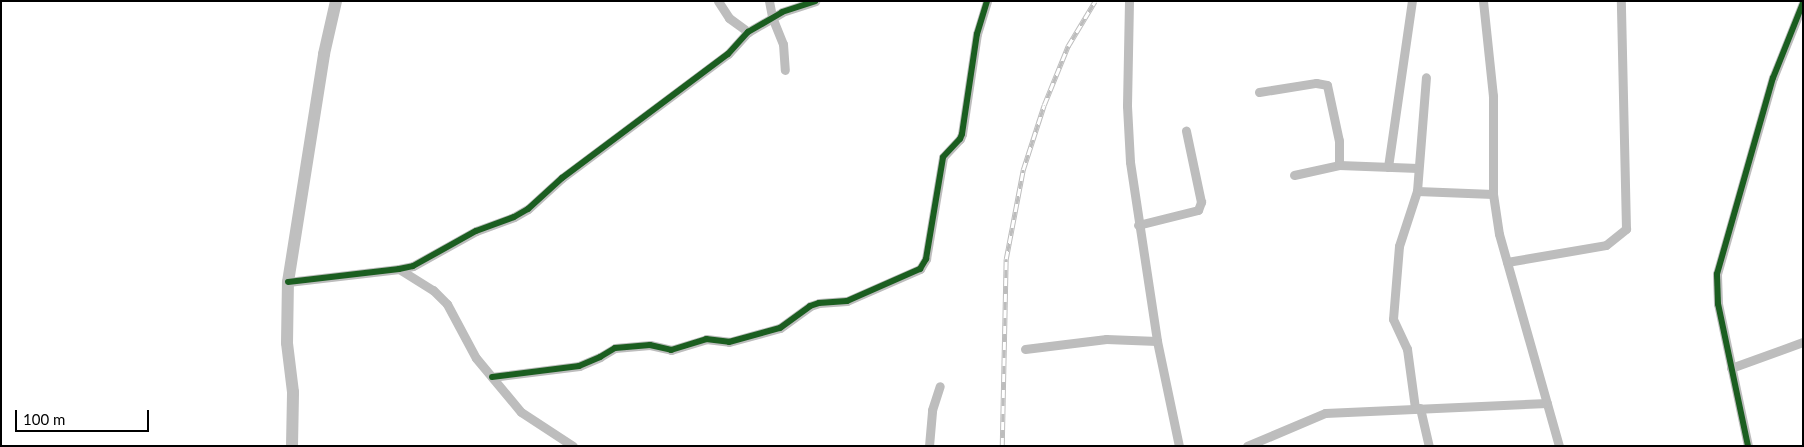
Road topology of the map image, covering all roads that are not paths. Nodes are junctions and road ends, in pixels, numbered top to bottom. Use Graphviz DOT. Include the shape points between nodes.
graph roads {
  1 [pos="336,1"];
  2 [pos="718,1"];
  3 [pos="769,1"];
  4 [pos="815,1"];
  5 [pos="987,1"];
  6 [pos="1129,1"];
  7 [pos="1412,1"];
  8 [pos="1483,1"];
  9 [pos="1621,1"];
  10 [pos="1803,3"];
  11 [pos="772,17"];
  12 [pos="748,32"];
  13 [pos="785,70"];
  14 [pos="1426,77"];
  15 [pos="1259,92"];
  16 [pos="1186,131"];
  17 [pos="1339,165"];
  18 [pos="1388,167"];
  19 [pos="1418,168"];
  20 [pos="1294,175"];
  21 [pos="1417,191"];
  22 [pos="1493,194"];
  23 [pos="1138,225"];
  24 [pos="1507,262"];
  25 [pos="399,269"];
  26 [pos="288,282"];
  27 [pos="1157,341"];
  28 [pos="1803,342"];
  29 [pos="1025,349"];
  30 [pos="1732,368"];
  31 [pos="492,377"];
  32 [pos="940,386"];
  33 [pos="1547,403"];
  34 [pos="1418,408"];
  35 [pos="292,446"];
  36 [pos="573,446"];
  37 [pos="929,446"];
  38 [pos="1179,446"];
  39 [pos="1247,446"];
  40 [pos="1429,446"];
  41 [pos="1560,446"];
  42 [pos="1748,446"];
  1 -- 26 [label="street" via="324,54"];
  2 -- 12 [label="street" via="730,18"];
  3 -- 11 [label="street"];
  4 -- 11 [label="street"];
  5 -- 31 [label="street" via="976,34 962,134 943,157 926,259 920,269 847,301 810,306 780,328 729,342 706,339 671,350 650,345 615,348 578,366"];
  6 -- 23 [label="street" via="1128,124"];
  7 -- 18 [label="street"];
  8 -- 22 [label="street" via="1493,96"];
  9 -- 24 [label="street" via="1626,229 1606,246"];
  10 -- 30 [label="street" via="1773,78 1720,259 1718,304"];
  11 -- 12 [label="street"];
  11 -- 13 [label="street" via="783,44"];
  12 -- 25 [label="street" via="728,54 562,178 528,209 514,218 476,231 424,262"];
  14 -- 19 [label="street"];
  15 -- 17 [label="street" via="1316,83 1327,85 1338,141"];
  16 -- 23 [label="street" via="1201,202 1198,210"];
  17 -- 18 [label="street"];
  17 -- 20 [label="street"];
  18 -- 19 [label="street"];
  19 -- 21 [label="street"];
  21 -- 22 [label="street"];
  21 -- 34 [label="street" via="1399,246 1393,319 1407,349"];
  22 -- 24 [label="street"];
  23 -- 27 [label="street"];
  24 -- 33 [label="street"];
  25 -- 26 [label="street"];
  25 -- 31 [label="street" via="433,290 447,304 476,358"];
  26 -- 35 [label="street"];
  27 -- 29 [label="street" via="1106,339"];
  27 -- 38 [label="street"];
  28 -- 30 [label="street"];
  30 -- 42 [label="street"];
  31 -- 36 [label="street" via="521,412"];
  32 -- 37 [label="street" via="932,410"];
  33 -- 34 [label="street"];
  33 -- 41 [label="street"];
  34 -- 39 [label="street" via="1325,413"];
  34 -- 40 [label="street"];
}
